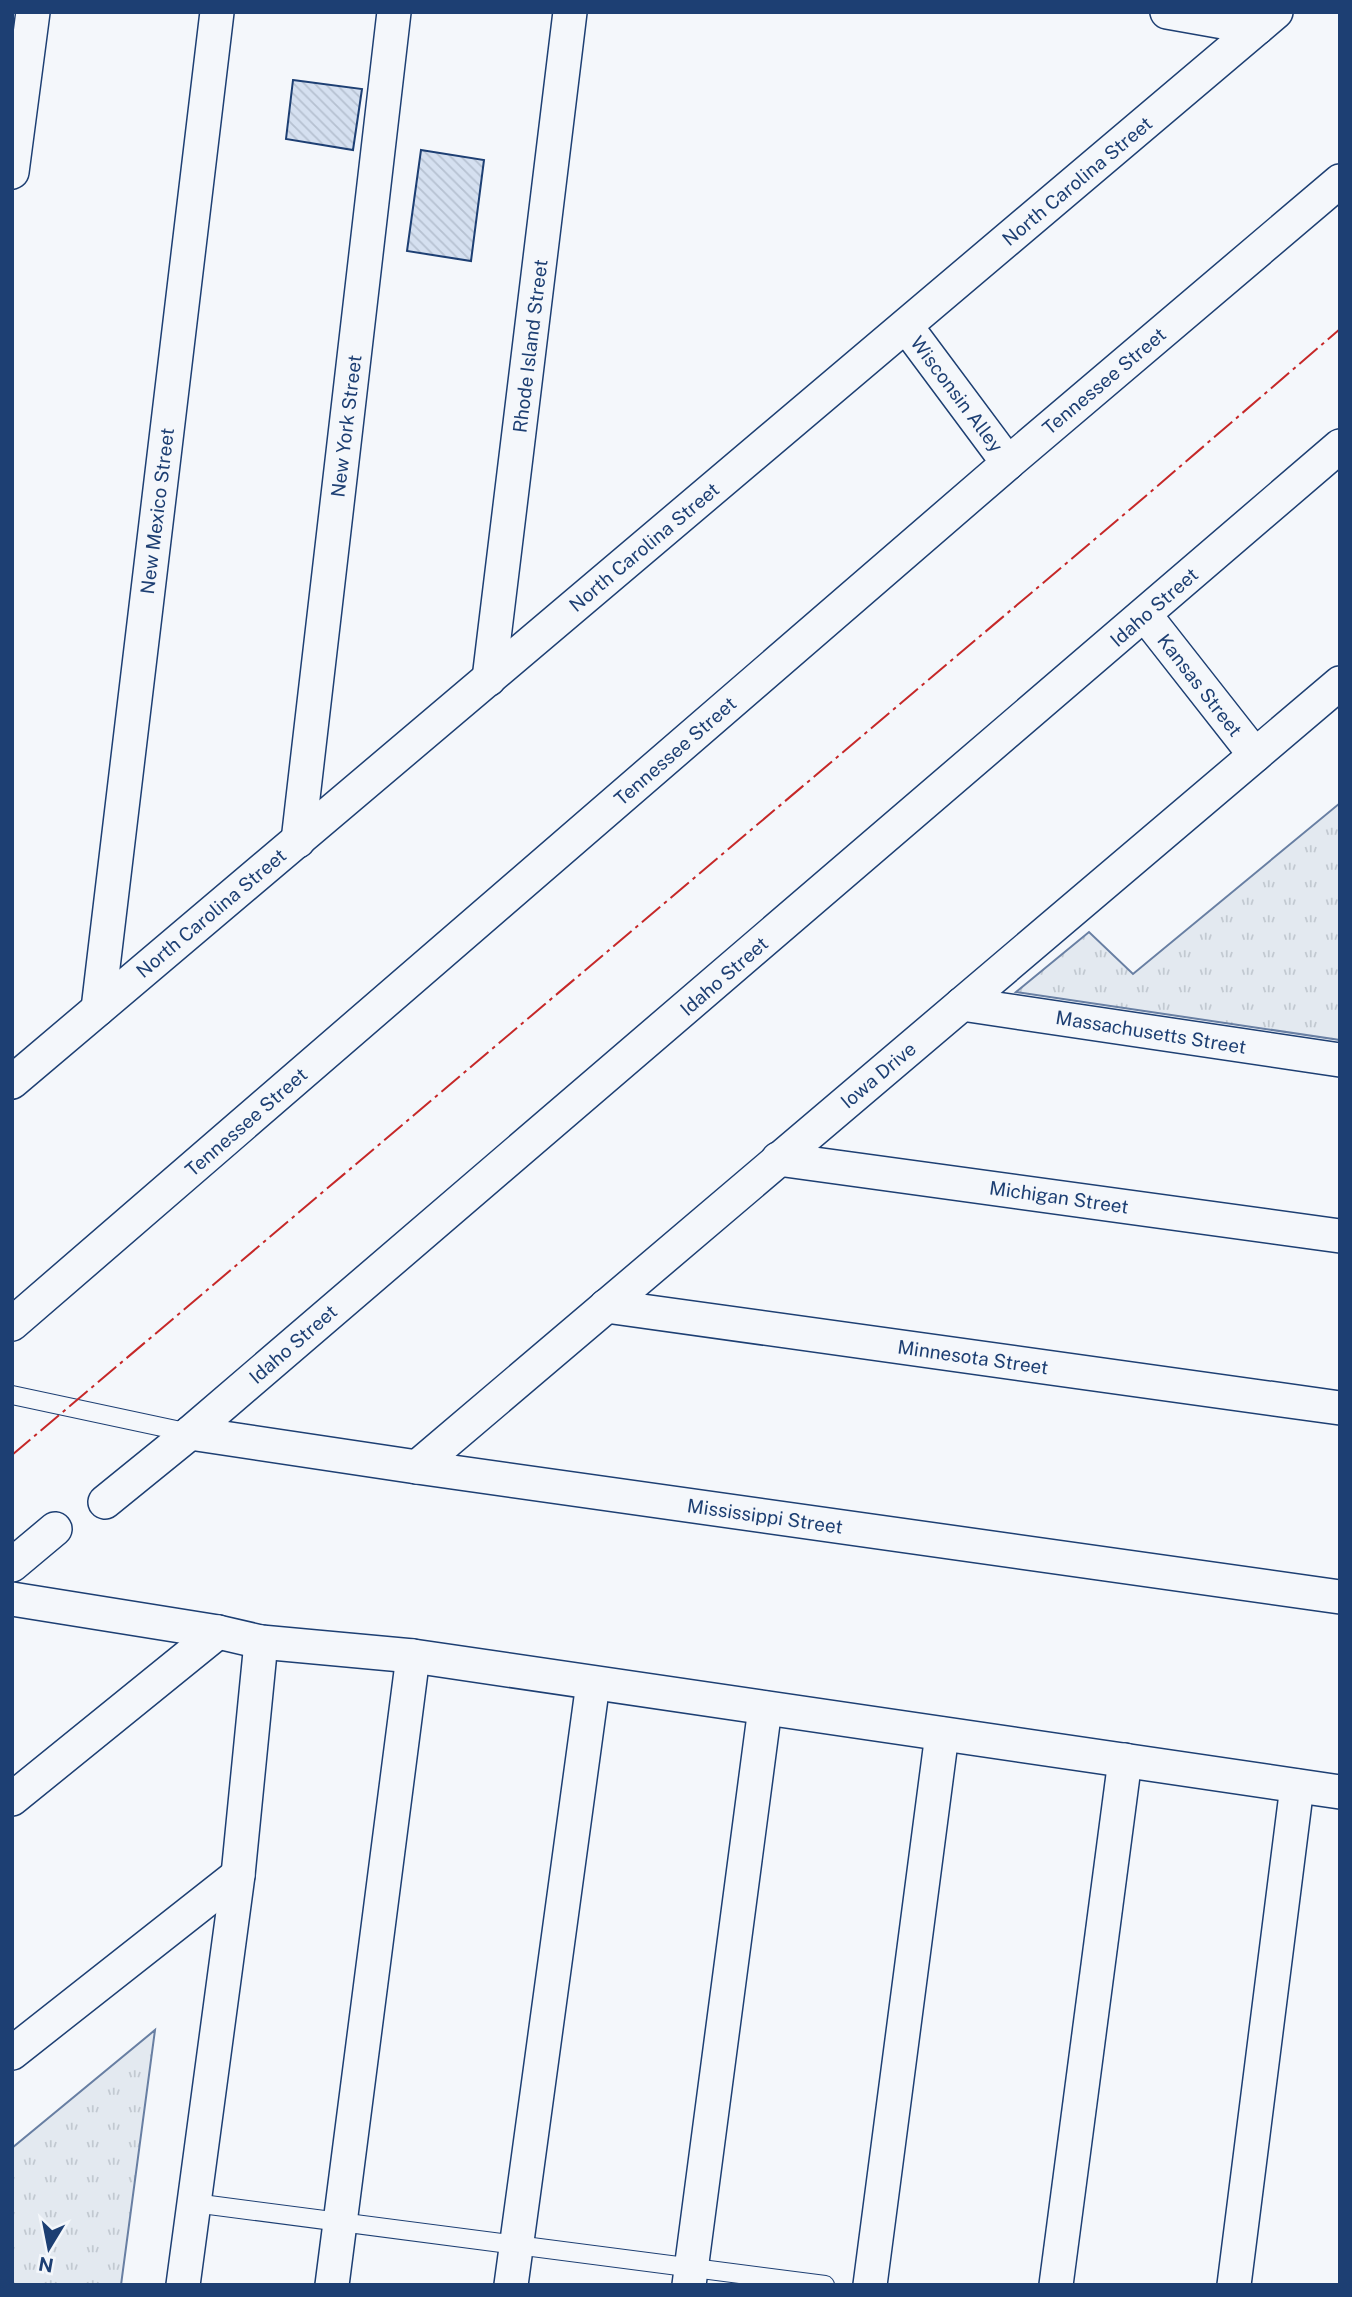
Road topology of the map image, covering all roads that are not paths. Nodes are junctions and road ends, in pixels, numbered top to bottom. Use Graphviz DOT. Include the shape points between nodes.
graph roads {
  1 [pos="33,12"];
  2 [pos="217,12"];
  3 [pos="394,12"];
  4 [pos="570,12"];
  5 [pos="1167,12"];
  6 [pos="1267,20"];
  7 [pos="12,172"];
  8 [pos="1340,181"];
  9 [pos="906,326"];
  10 [pos="1340,446"];
  11 [pos="1008,463"];
  12 [pos="1145,615"];
  13 [pos="489,679"];
  14 [pos="1340,683"];
  15 [pos="1255,755"];
  16 [pos="298,841"];
  17 [pos="962,1004"];
  18 [pos="98,1009"];
  19 [pos="1340,1060"];
  20 [pos="12,1082"];
  21 [pos="778,1159"];
  22 [pos="1340,1236"];
  23 [pos="606,1306"];
  24 [pos="12,1324"];
  25 [pos="12,1395"];
  26 [pos="1340,1408"];
  27 [pos="190,1433"];
  28 [pos="417,1468"];
  29 [pos="105,1502"];
  30 [pos="55,1529"];
  31 [pos="12,1564"];
  32 [pos="1340,1597"];
  33 [pos="12,1599"];
  34 [pos="218,1632"];
  35 [pos="261,1642"];
  36 [pos="413,1656"];
  37 [pos="593,1683"];
  38 [pos="765,1708"];
  39 [pos="942,1734"];
  40 [pos="1125,1760"];
  41 [pos="1297,1786"];
  42 [pos="1340,1792"];
  43 [pos="12,1799"];
  44 [pos="238,1875"];
  45 [pos="12,2053"];
  46 [pos="194,2203"];
  47 [pos="341,2221"];
  48 [pos="517,2244"];
  49 [pos="690,2276"];
  50 [pos="183,2285"];
  51 [pos="332,2285"];
  52 [pos="511,2285"];
  53 [pos="825,2285"];
  54 [pos="870,2285"];
  55 [pos="1056,2285"];
  56 [pos="1234,2285"];
  1 -- 7 [label="street"];
  2 -- 18 [label="street, New Mexico Street"];
  3 -- 16 [label="street, New York Street"];
  4 -- 13 [label="street, Rhode Island Street"];
  5 -- 6 [label="street"];
  6 -- 9 [label="street, North Carolina Street"];
  8 -- 11 [label="street, Tennessee Street"];
  9 -- 11 [label="street, Wisconsin Alley"];
  9 -- 13 [label="street, North Carolina Street"];
  10 -- 12 [label="street, Idaho Street"];
  11 -- 24 [label="street, Tennessee Street"];
  12 -- 15 [label="street, Kansas Street"];
  12 -- 27 [label="street, Idaho Street"];
  13 -- 16 [label="street, North Carolina Street"];
  14 -- 15 [label="street, Iowa Drive"];
  15 -- 17 [label="street, Iowa Drive"];
  16 -- 18 [label="street, North Carolina Street"];
  17 -- 19 [label="street, Massachusetts Street"];
  17 -- 21 [label="street, Iowa Drive"];
  18 -- 20 [label="street, North Carolina Street"];
  21 -- 22 [label="street, Michigan Street"];
  21 -- 23 [label="street, Iowa Drive"];
  23 -- 26 [label="street, Minnesota Street"];
  23 -- 28 [label="street, Iowa Drive"];
  25 -- 27 [label="lane"];
  27 -- 28 [label="street, Mississippi Street"];
  27 -- 29 [label="street, Idaho Street"];
  28 -- 32 [label="street, Mississippi Street"];
  30 -- 31 [label="street"];
  33 -- 34 [label="street"];
  34 -- 35 [label="street"];
  34 -- 43 [label="street"];
  35 -- 36 [label="street"];
  35 -- 44 [label="street"];
  36 -- 37 [label="street"];
  36 -- 47 [label="street"];
  37 -- 38 [label="street"];
  37 -- 48 [label="street"];
  38 -- 39 [label="street"];
  38 -- 49 [label="street"];
  39 -- 40 [label="street"];
  39 -- 54 [label="street"];
  40 -- 41 [label="street"];
  40 -- 55 [label="street"];
  41 -- 42 [label="street"];
  41 -- 56 [label="street"];
  44 -- 45 [label="street"];
  44 -- 46 [label="street"];
  46 -- 47 [label="lane"];
  46 -- 50 [label="street"];
  47 -- 48 [label="lane"];
  47 -- 51 [label="street"];
  48 -- 49 [label="lane"];
  48 -- 52 [label="street"];
  49 -- 53 [label="lane"];
}
